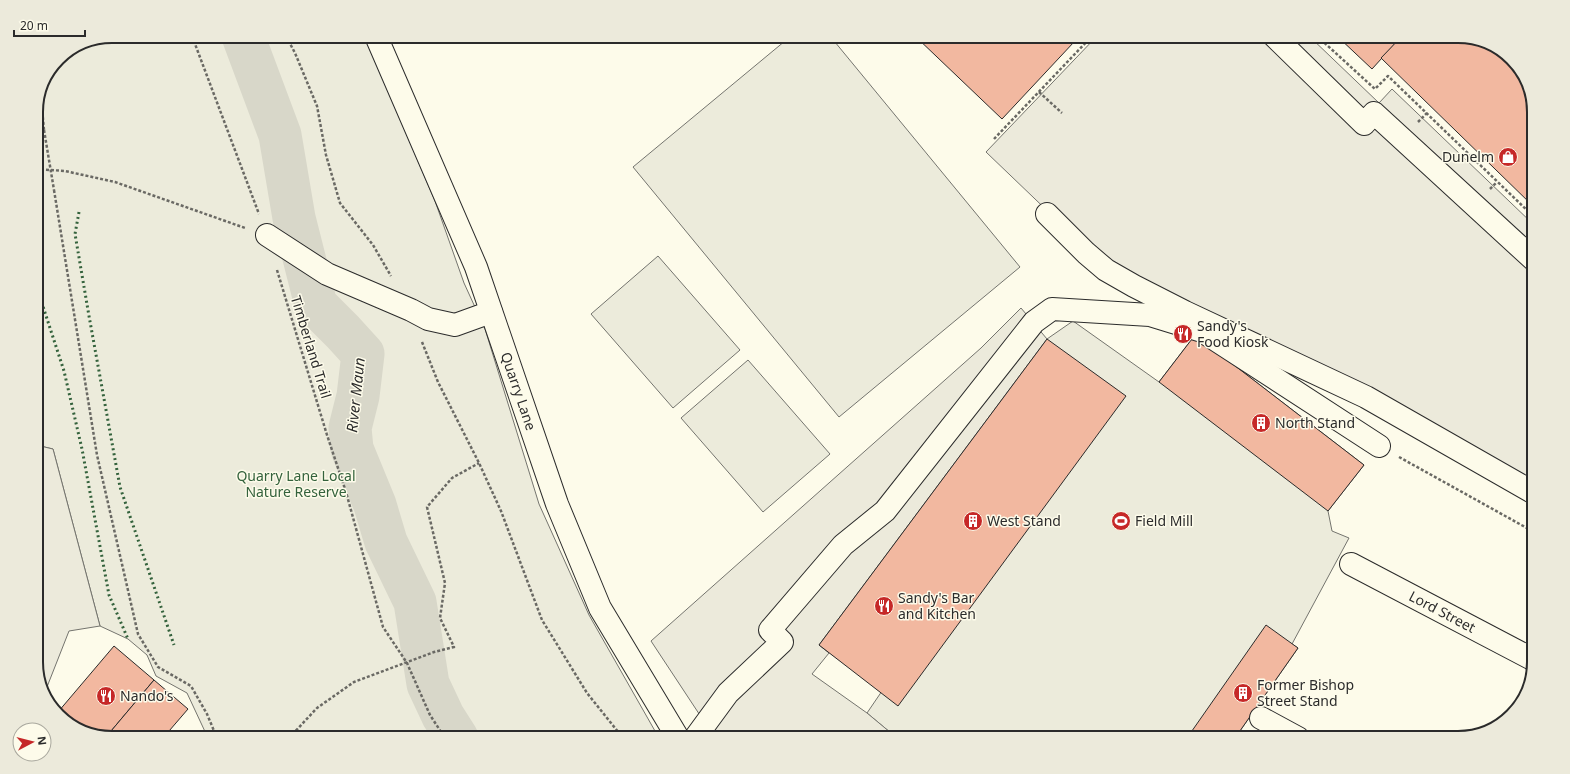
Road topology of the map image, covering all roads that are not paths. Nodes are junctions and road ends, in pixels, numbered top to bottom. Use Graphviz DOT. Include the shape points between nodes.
graph roads {
  1 [pos="379,43"];
  2 [pos="1281,43"];
  3 [pos="1047,214"];
  4 [pos="267,235"];
  5 [pos="1527,254"];
  6 [pos="491,312"];
  7 [pos="1179,317"];
  8 [pos="1380,446"];
  9 [pos="1527,489"];
  10 [pos="1351,564"];
  11 [pos="1527,656"];
  12 [pos="1261,718"];
  13 [pos="674,731"];
  14 [pos="700,731"];
  15 [pos="1285,731"];
  1 -- 6 [label="street, Quarry Lane" via="476,267"];
  2 -- 5 [label="street" via="1364,124 1374,113"];
  3 -- 7 [label="street" via="1106,270"];
  4 -- 6 [label="street" via="328,274 428,319 455,325"];
  6 -- 13 [label="street, Quarry Lane" via="557,504 600,608"];
  7 -- 8 [label="street"];
  7 -- 9 [label="street" via="1366,397"];
  7 -- 14 [label="street" via="1052,309 1034,322 885,511 843,545 770,630 782,642 728,693"];
  10 -- 11 [label="street, Lord Street"];
  12 -- 15 [label="street"];
}
